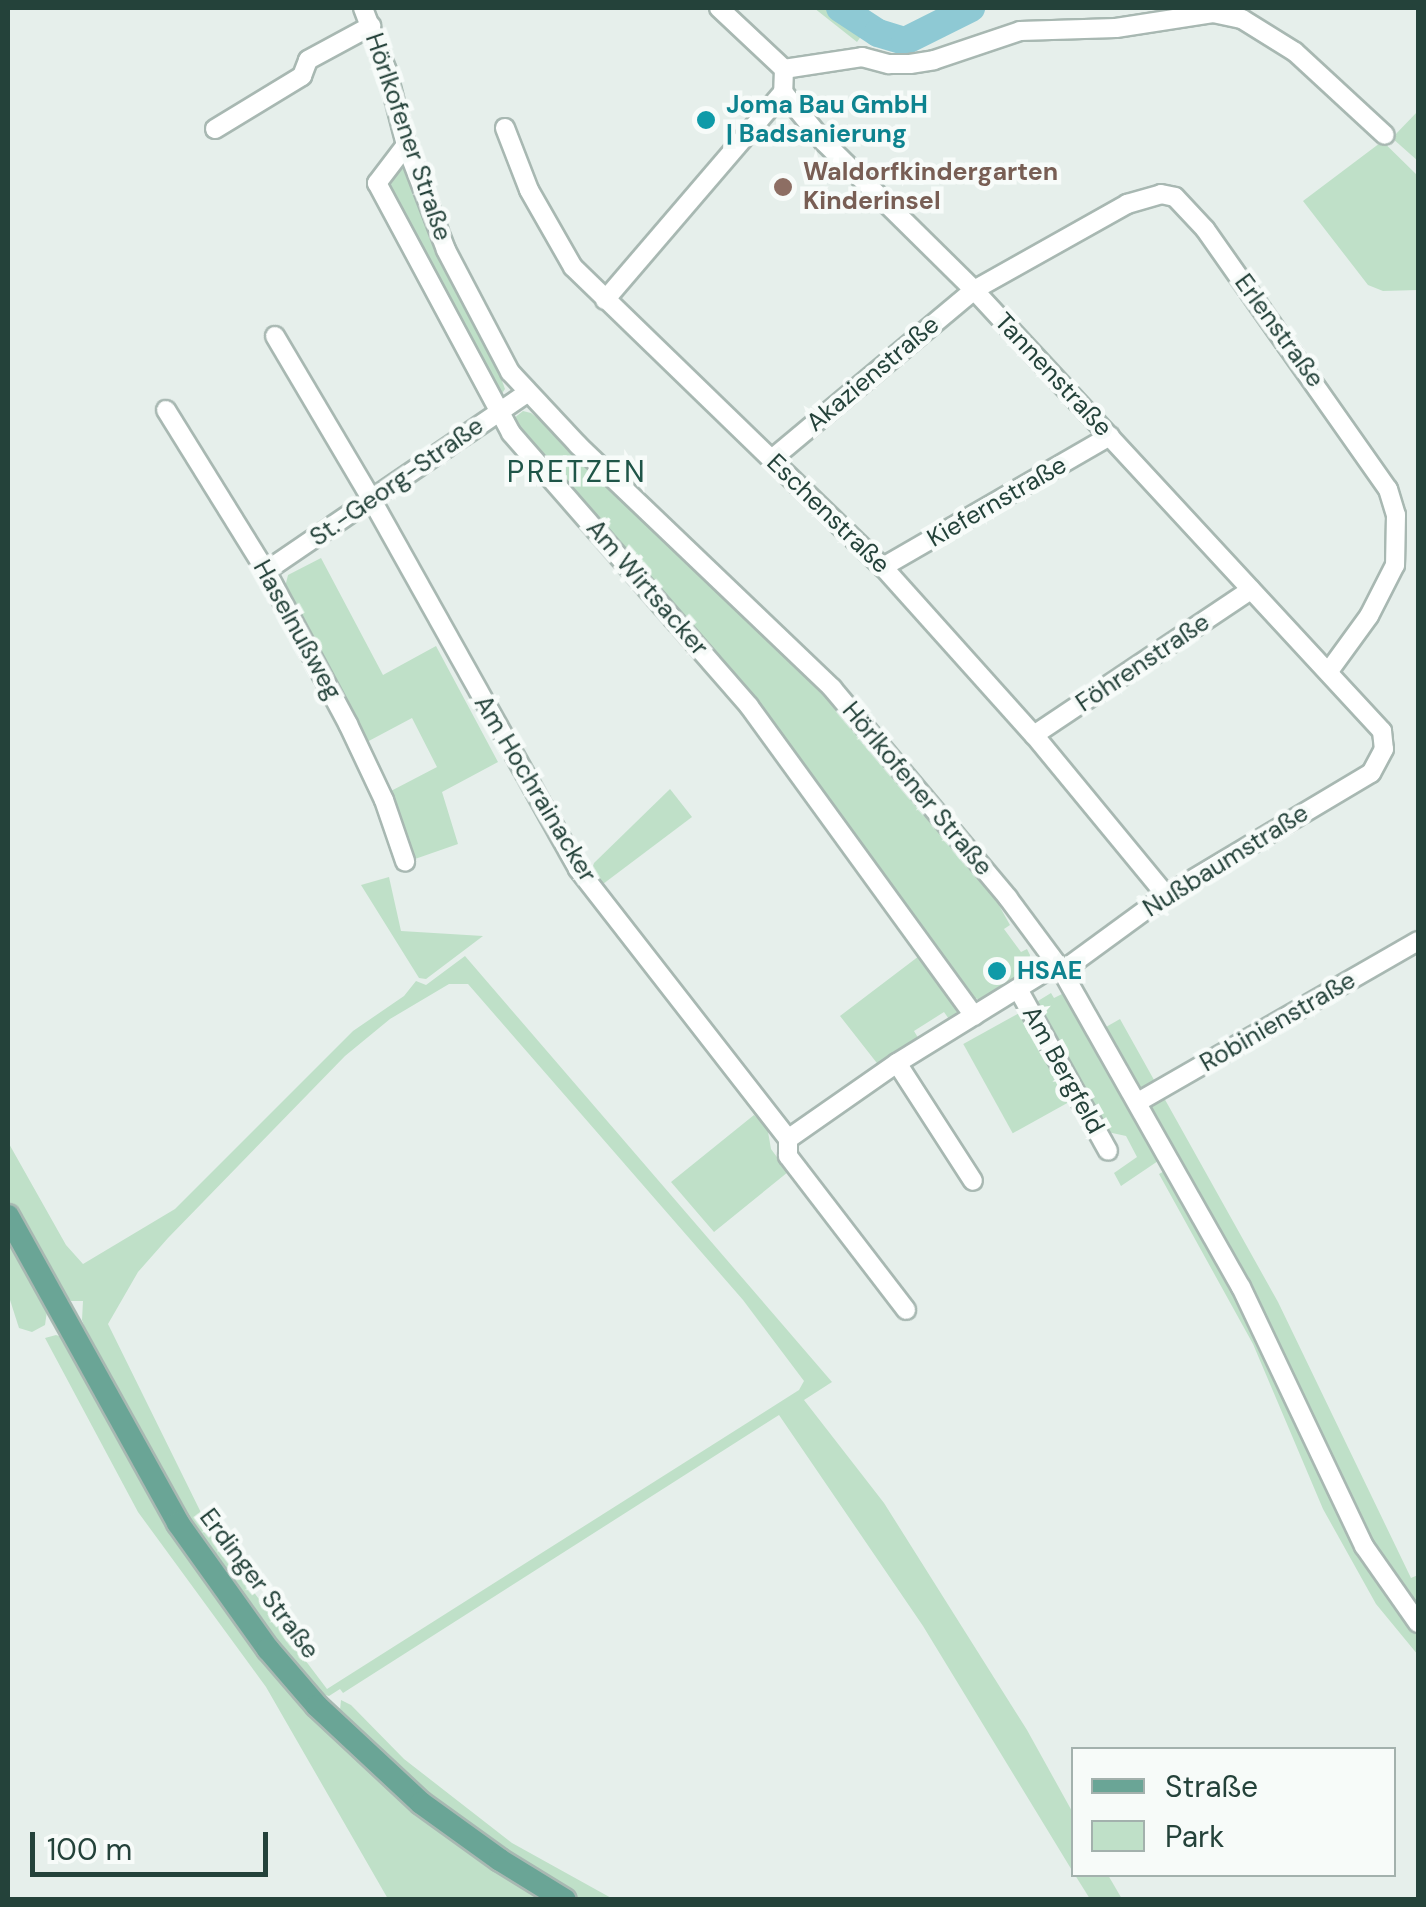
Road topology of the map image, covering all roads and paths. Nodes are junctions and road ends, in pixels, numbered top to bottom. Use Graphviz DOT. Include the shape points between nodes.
graph roads {
  1 [pos="363,8"];
  2 [pos="720,8"];
  3 [pos="372,26"];
  4 [pos="784,69"];
  5 [pos="783,92"];
  6 [pos="504,128"];
  7 [pos="215,129"];
  8 [pos="1386,135"];
  9 [pos="406,145"];
  10 [pos="974,290"];
  11 [pos="605,300"];
  12 [pos="275,336"];
  13 [pos="527,393"];
  14 [pos="166,410"];
  15 [pos="501,410"];
  16 [pos="1110,436"];
  17 [pos="772,460"];
  18 [pos="374,502"];
  19 [pos="883,567"];
  20 [pos="266,572"];
  21 [pos="1251,590"];
  22 [pos="1329,671"];
  23 [pos="1034,735"];
  24 [pos="1384,749"];
  25 [pos="405,861"];
  26 [pos="1166,896"];
  27 [pos="1418,942"];
  28 [pos="1060,968"];
  29 [pos="1018,989"];
  30 [pos="974,1016"];
  31 [pos="897,1063"];
  32 [pos="1138,1102"];
  33 [pos="788,1139"];
  34 [pos="1108,1152"];
  35 [pos="972,1181"];
  36 [pos="8,1216"];
  37 [pos="906,1310"];
  38 [pos="1418,1623"];
  39 [pos="564,1900"];
  1 -- 3 [label="street, Hörlkofener Straße"];
  2 -- 4 [label="street"];
  3 -- 7 [label="street" via="308,60 302,76"];
  3 -- 9 [label="street, Hörlkofener Straße"];
  4 -- 5 [label="street"];
  4 -- 8 [label="street" via="862,56 888,64 934,60 1020,31 1116,28 1213,13 1242,20 1295,52"];
  5 -- 10 [label="street, Tannenstraße" via="824,142"];
  5 -- 11 [label="street"];
  6 -- 11 [label="street, Eschenstraße" via="558,242"];
  9 -- 13 [label="street, Hörlkofener Straße" via="446,250 498,354"];
  9 -- 15 [label="street, Am Wirtsacker" via="377,183"];
  10 -- 16 [label="street, Tannenstraße"];
  10 -- 17 [label="street, Akazienstraße"];
  10 -- 22 [label="street, Erlenstraße" via="1126,204 1161,194 1175,197 1205,229 1388,488 1398,531 1395,565"];
  11 -- 17 [label="street, Eschenstraße"];
  12 -- 18 [label="street, Am Hochrainacker"];
  13 -- 15 [label="street, St.-Georg-Straße"];
  13 -- 28 [label="street, Hörlkofener Straße" via="832,688"];
  14 -- 20 [label="street, Haselnußweg"];
  15 -- 18 [label="street, St.-Georg-Straße"];
  15 -- 30 [label="street, Am Wirtsacker" via="511,433 749,706"];
  16 -- 19 [label="street, Kiefernstraße"];
  16 -- 21 [label="street, Tannenstraße"];
  17 -- 19 [label="street, Eschenstraße"];
  18 -- 20 [label="street, St.-Georg-Straße"];
  18 -- 33 [label="street, Am Hochrainacker" via="578,869"];
  19 -- 23 [label="street, Eschenstraße"];
  20 -- 25 [label="street, Haselnußweg" via="348,724"];
  21 -- 22 [label="street, Tannenstraße"];
  21 -- 23 [label="street, Föhrenstraße"];
  22 -- 24 [label="street, Tannenstraße" via="1382,731"];
  23 -- 26 [label="street, Eschenstraße"];
  24 -- 26 [label="street, Nußbaumstraße" via="1371,773"];
  26 -- 28 [label="street, Nußbaumstraße"];
  27 -- 32 [label="street, Robinienstraße"];
  28 -- 29 [label="street, Am Bergfeld"];
  28 -- 32 [label="street, Hörlkofener Straße"];
  29 -- 30 [label="street, Am Bergfeld"];
  29 -- 34 [label="street, Am Bergfeld"];
  30 -- 31 [label="street, Am Bergfeld"];
  31 -- 33 [label="street, Am Bergfeld"];
  31 -- 35 [label="street"];
  32 -- 38 [label="street, Hörlkofener Straße" via="1241,1287 1364,1546"];
  33 -- 37 [label="street, Am Hochrainacker" via="788,1156"];
  36 -- 39 [label="main road, Erdinger Straße" via="178,1523 268,1649 421,1803"];
}
